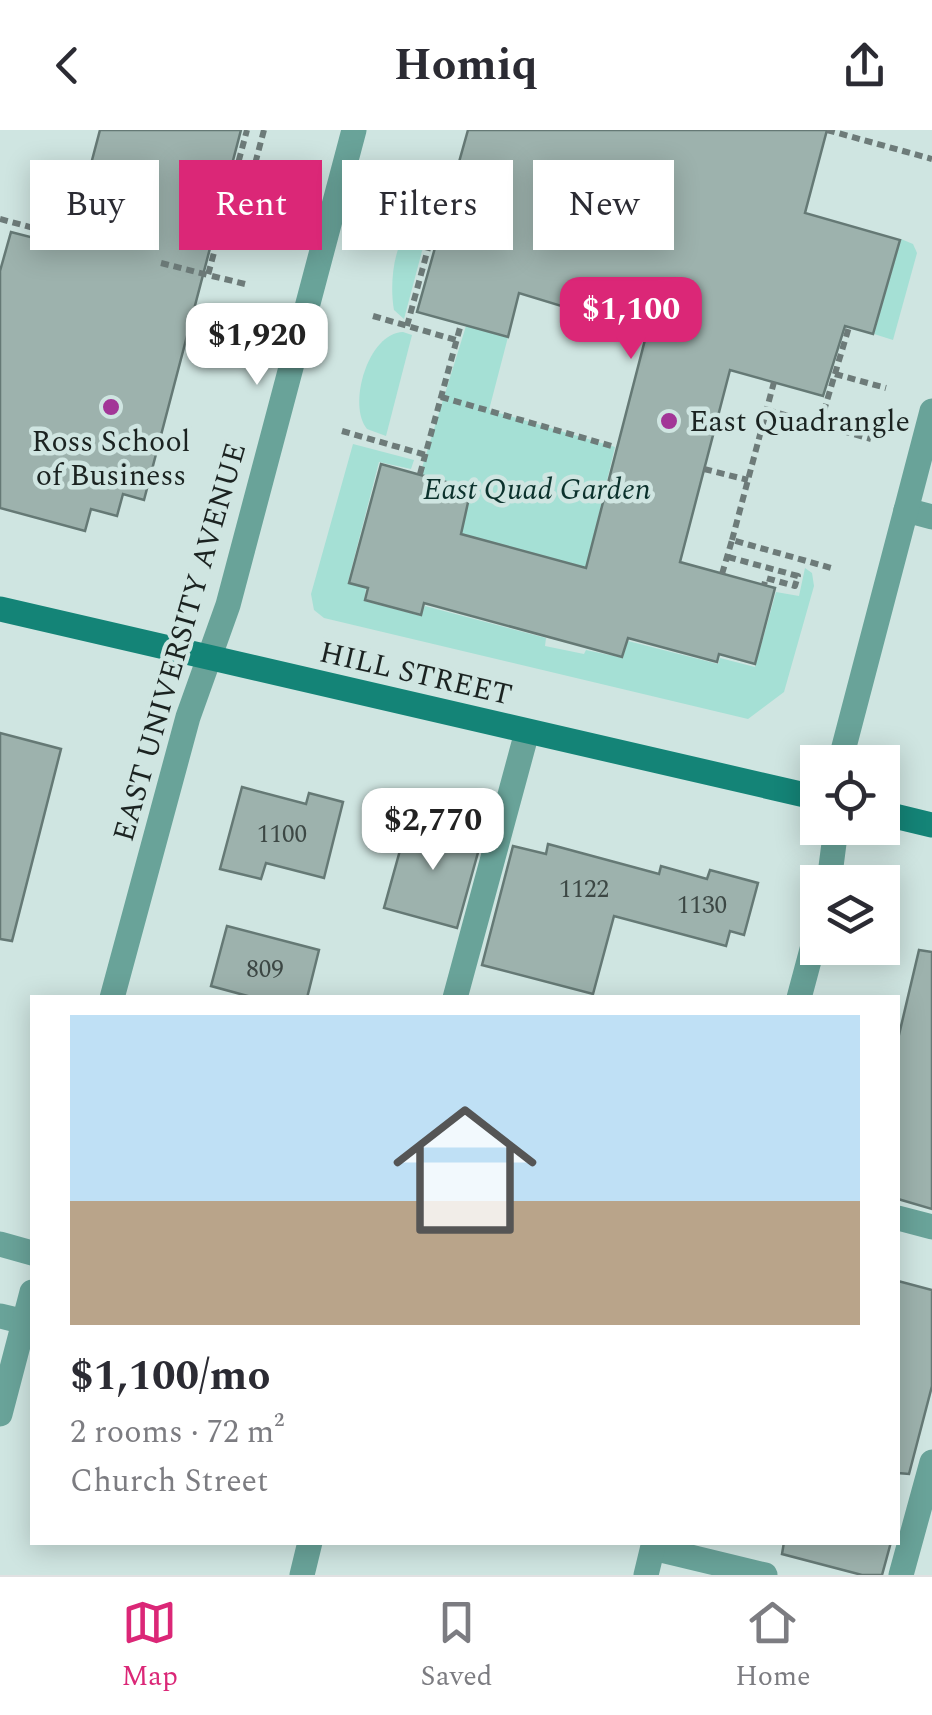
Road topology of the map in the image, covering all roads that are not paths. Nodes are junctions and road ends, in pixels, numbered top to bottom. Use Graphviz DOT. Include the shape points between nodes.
graph roads {
  1 [pos="354,130"];
  2 [pos="932,411"];
  3 [pos="906,510"];
  4 [pos="932,517"];
  5 [pos="0,610"];
  6 [pos="211,660"];
  7 [pos="526,732"];
  8 [pos="844,745"];
  9 [pos="800,794"];
  10 [pos="900,818"];
  11 [pos="932,825"];
  12 [pos="808,965"];
  13 [pos="113,995"];
  14 [pos="456,995"];
  15 [pos="800,995"];
  16 [pos="900,1219"];
  17 [pos="932,1227"];
  18 [pos="0,1244"];
  19 [pos="30,1252"];
  20 [pos="30,1295"];
  21 [pos="12,1319"];
  22 [pos="0,1414"];
  23 [pos="932,1462"];
  24 [pos="309,1545"];
  25 [pos="654,1545"];
  26 [pos="302,1575"];
  27 [pos="646,1575"];
  28 [pos="764,1575"];
  29 [pos="900,1575"];
  1 -- 6 [label="street, EAST UNIVERSITY AVENUE"];
  2 -- 3 [label="street"];
  3 -- 4 [label="street"];
  3 -- 8 [label="street"];
  5 -- 6 [label="street, HILL STREET"];
  6 -- 7 [label="street, HILL STREET"];
  6 -- 13 [label="street, EAST UNIVERSITY AVENUE" via="188,717"];
  7 -- 9 [label="street, HILL STREET"];
  7 -- 14 [label="street"];
  10 -- 11 [label="street"];
  12 -- 15 [label="street"];
  16 -- 17 [label="street"];
  18 -- 19 [label="street"];
  20 -- 21 [label="street"];
  21 -- 22 [label="street"];
  23 -- 29 [label="street"];
  24 -- 26 [label="street"];
  25 -- 27 [label="street"];
  25 -- 28 [label="street"];
}
